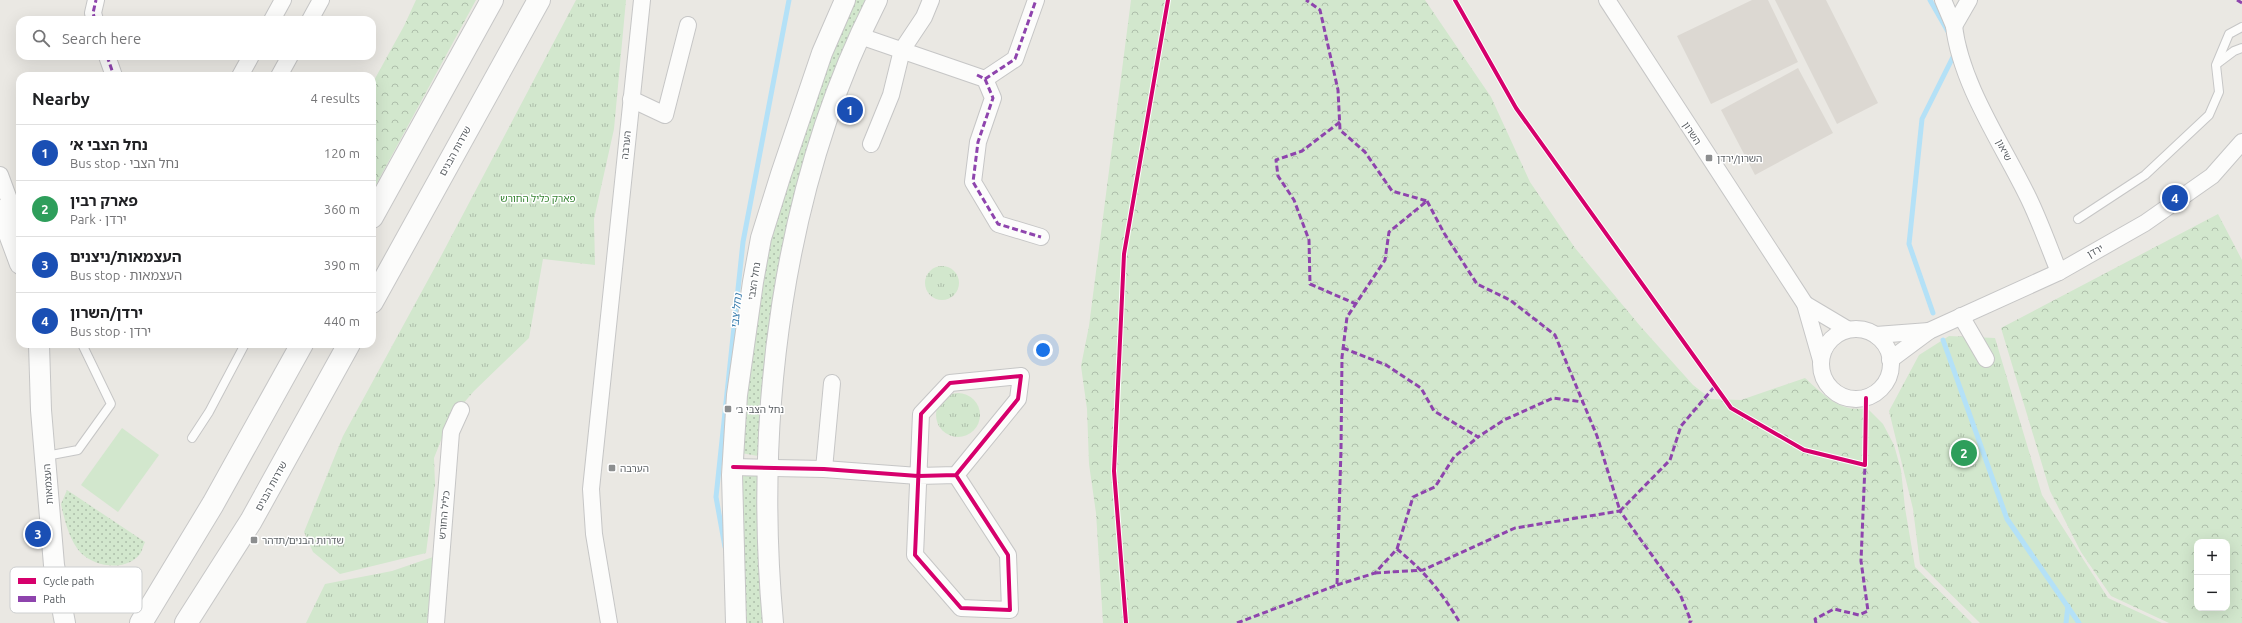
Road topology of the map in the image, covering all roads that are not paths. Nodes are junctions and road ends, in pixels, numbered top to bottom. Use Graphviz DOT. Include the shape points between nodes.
graph roads {
  1 [pos="96,0"];
  2 [pos="283,0"];
  3 [pos="321,0"];
  4 [pos="492,0"];
  5 [pos="539,0"];
  6 [pos="642,0"];
  7 [pos="845,0"];
  8 [pos="877,0"];
  9 [pos="931,0"];
  10 [pos="1036,0"];
  11 [pos="1607,0"];
  12 [pos="1943,0"];
  13 [pos="1969,0"];
  14 [pos="94,16"];
  15 [pos="274,16"];
  16 [pos="312,16"];
  17 [pos="688,26"];
  18 [pos="1954,26"];
  19 [pos="2242,27"];
  20 [pos="860,36"];
  21 [pos="2242,48"];
  22 [pos="902,50"];
  23 [pos="108,60"];
  24 [pos="249,60"];
  25 [pos="288,60"];
  26 [pos="2216,65"];
  27 [pos="113,72"];
  28 [pos="242,72"];
  29 [pos="281,72"];
  30 [pos="985,79"];
  31 [pos="630,99"];
  32 [pos="2242,142"];
  33 [pos="871,144"];
  34 [pos="0,175"];
  35 [pos="0,210"];
  36 [pos="376,210"];
  37 [pos="16,218"];
  38 [pos="2078,219"];
  39 [pos="1041,237"];
  40 [pos="16,253"];
  41 [pos="2059,272"];
  42 [pos="376,295"];
  43 [pos="1805,304"];
  44 [pos="1961,316"];
  45 [pos="1847,330"];
  46 [pos="1929,331"];
  47 [pos="1876,335"];
  48 [pos="43,348"];
  49 [pos="84,348"];
  50 [pos="243,348"];
  51 [pos="300,348"];
  52 [pos="347,348"];
  53 [pos="1986,359"];
  54 [pos="1821,360"];
  55 [pos="1890,360"];
  56 [pos="832,383"];
  57 [pos="461,410"];
  58 [pos="192,438"];
  59 [pos="46,456"];
  60 [pos="733,467"];
  61 [pos="769,468"];
  62 [pos="824,470"];
  63 [pos="956,475"];
  64 [pos="918,476"];
  65 [pos="54,567"];
  66 [pos="63,613"];
  67 [pos="65,623"];
  68 [pos="141,623"];
  69 [pos="186,623"];
  70 [pos="436,623"];
  71 [pos="609,623"];
  72 [pos="736,623"];
  73 [pos="773,623"];
  1 -- 14 [label="street"];
  2 -- 15 [label="street"];
  3 -- 16 [label="street"];
  4 -- 36 [label="main road"];
  5 -- 42 [label="main road, שדרות הבנים"];
  6 -- 31 [label="street, הערבה"];
  7 -- 60 [label="street, נחל הצבי" via="805,102 761,238 737,395"];
  8 -- 20 [label="street"];
  9 -- 22 [label="street" via="924,17"];
  10 -- 30 [label="street" via="1014,59"];
  11 -- 43 [label="street, השרון"];
  12 -- 18 [label="street, שיאון"];
  13 -- 18 [label="street"];
  17 -- 31 [label="street" via="665,115"];
  18 -- 41 [label="street, שיאון" via="1957,49 1976,94 2030,200"];
  19 -- 26 [label="lane" via="2228,34"];
  20 -- 22 [label="street"];
  20 -- 61 [label="street" via="831,111 808,182 792,249 776,350"];
  21 -- 26 [label="lane"];
  22 -- 30 [label="street"];
  22 -- 33 [label="street" via="892,95"];
  23 -- 27 [label="street"];
  24 -- 28 [label="street"];
  25 -- 29 [label="street"];
  26 -- 38 [label="lane" via="2219,92 2209,115 2145,175"];
  30 -- 39 [label="street" via="993,98 978,142 973,182 998,224"];
  31 -- 71 [label="street, הערבה" via="592,489 594,534"];
  32 -- 41 [label="street, ירדן" via="2212,176 2145,223"];
  34 -- 37 [label="street"];
  35 -- 40 [label="street"];
  41 -- 44 [label="street, ירדן"];
  43 -- 45 [label="street, השרון"];
  43 -- 54 [label="street, השרון"];
  44 -- 46 [label="street, ירדן"];
  44 -- 53 [label="street"];
  45 -- 47 [label="street" via="1867,330"];
  45 -- 54 [label="street" via="1830,340"];
  46 -- 47 [label="street, ירדן"];
  46 -- 55 [label="street, ירדן"];
  47 -- 55 [label="street" via="1888,350"];
  48 -- 59 [label="street, העצמאות" via="42,410"];
  49 -- 59 [label="lane" via="111,404 78,450"];
  50 -- 58 [label="lane" via="209,412"];
  51 -- 68 [label="main road" via="213,504"];
  52 -- 69 [label="main road, שדרות הבנים" via="252,521"];
  54 -- 55 [label="street" via="1821,372 1833,391 1843,397 1854,399 1866,398 1884,385 1888,377"];
  56 -- 62 [label="street"];
  57 -- 70 [label="street, כליל החורש" via="451,432"];
  59 -- 65 [label="street, העצמאות"];
  60 -- 61 [label="street"];
  60 -- 72 [label="street, נחל הצבי"];
  61 -- 62 [label="street"];
  61 -- 73 [label="street" via="770,588"];
  62 -- 64 [label="street"];
  63 -- 64 [label="street"];
  63 -- 64 [label="street" via="1018,399 1021,376 950,383 920,414"];
  63 -- 64 [label="street" via="1008,555 1010,610 961,608 914,555"];
  66 -- 67 [label="street, העצמאות"];
}
